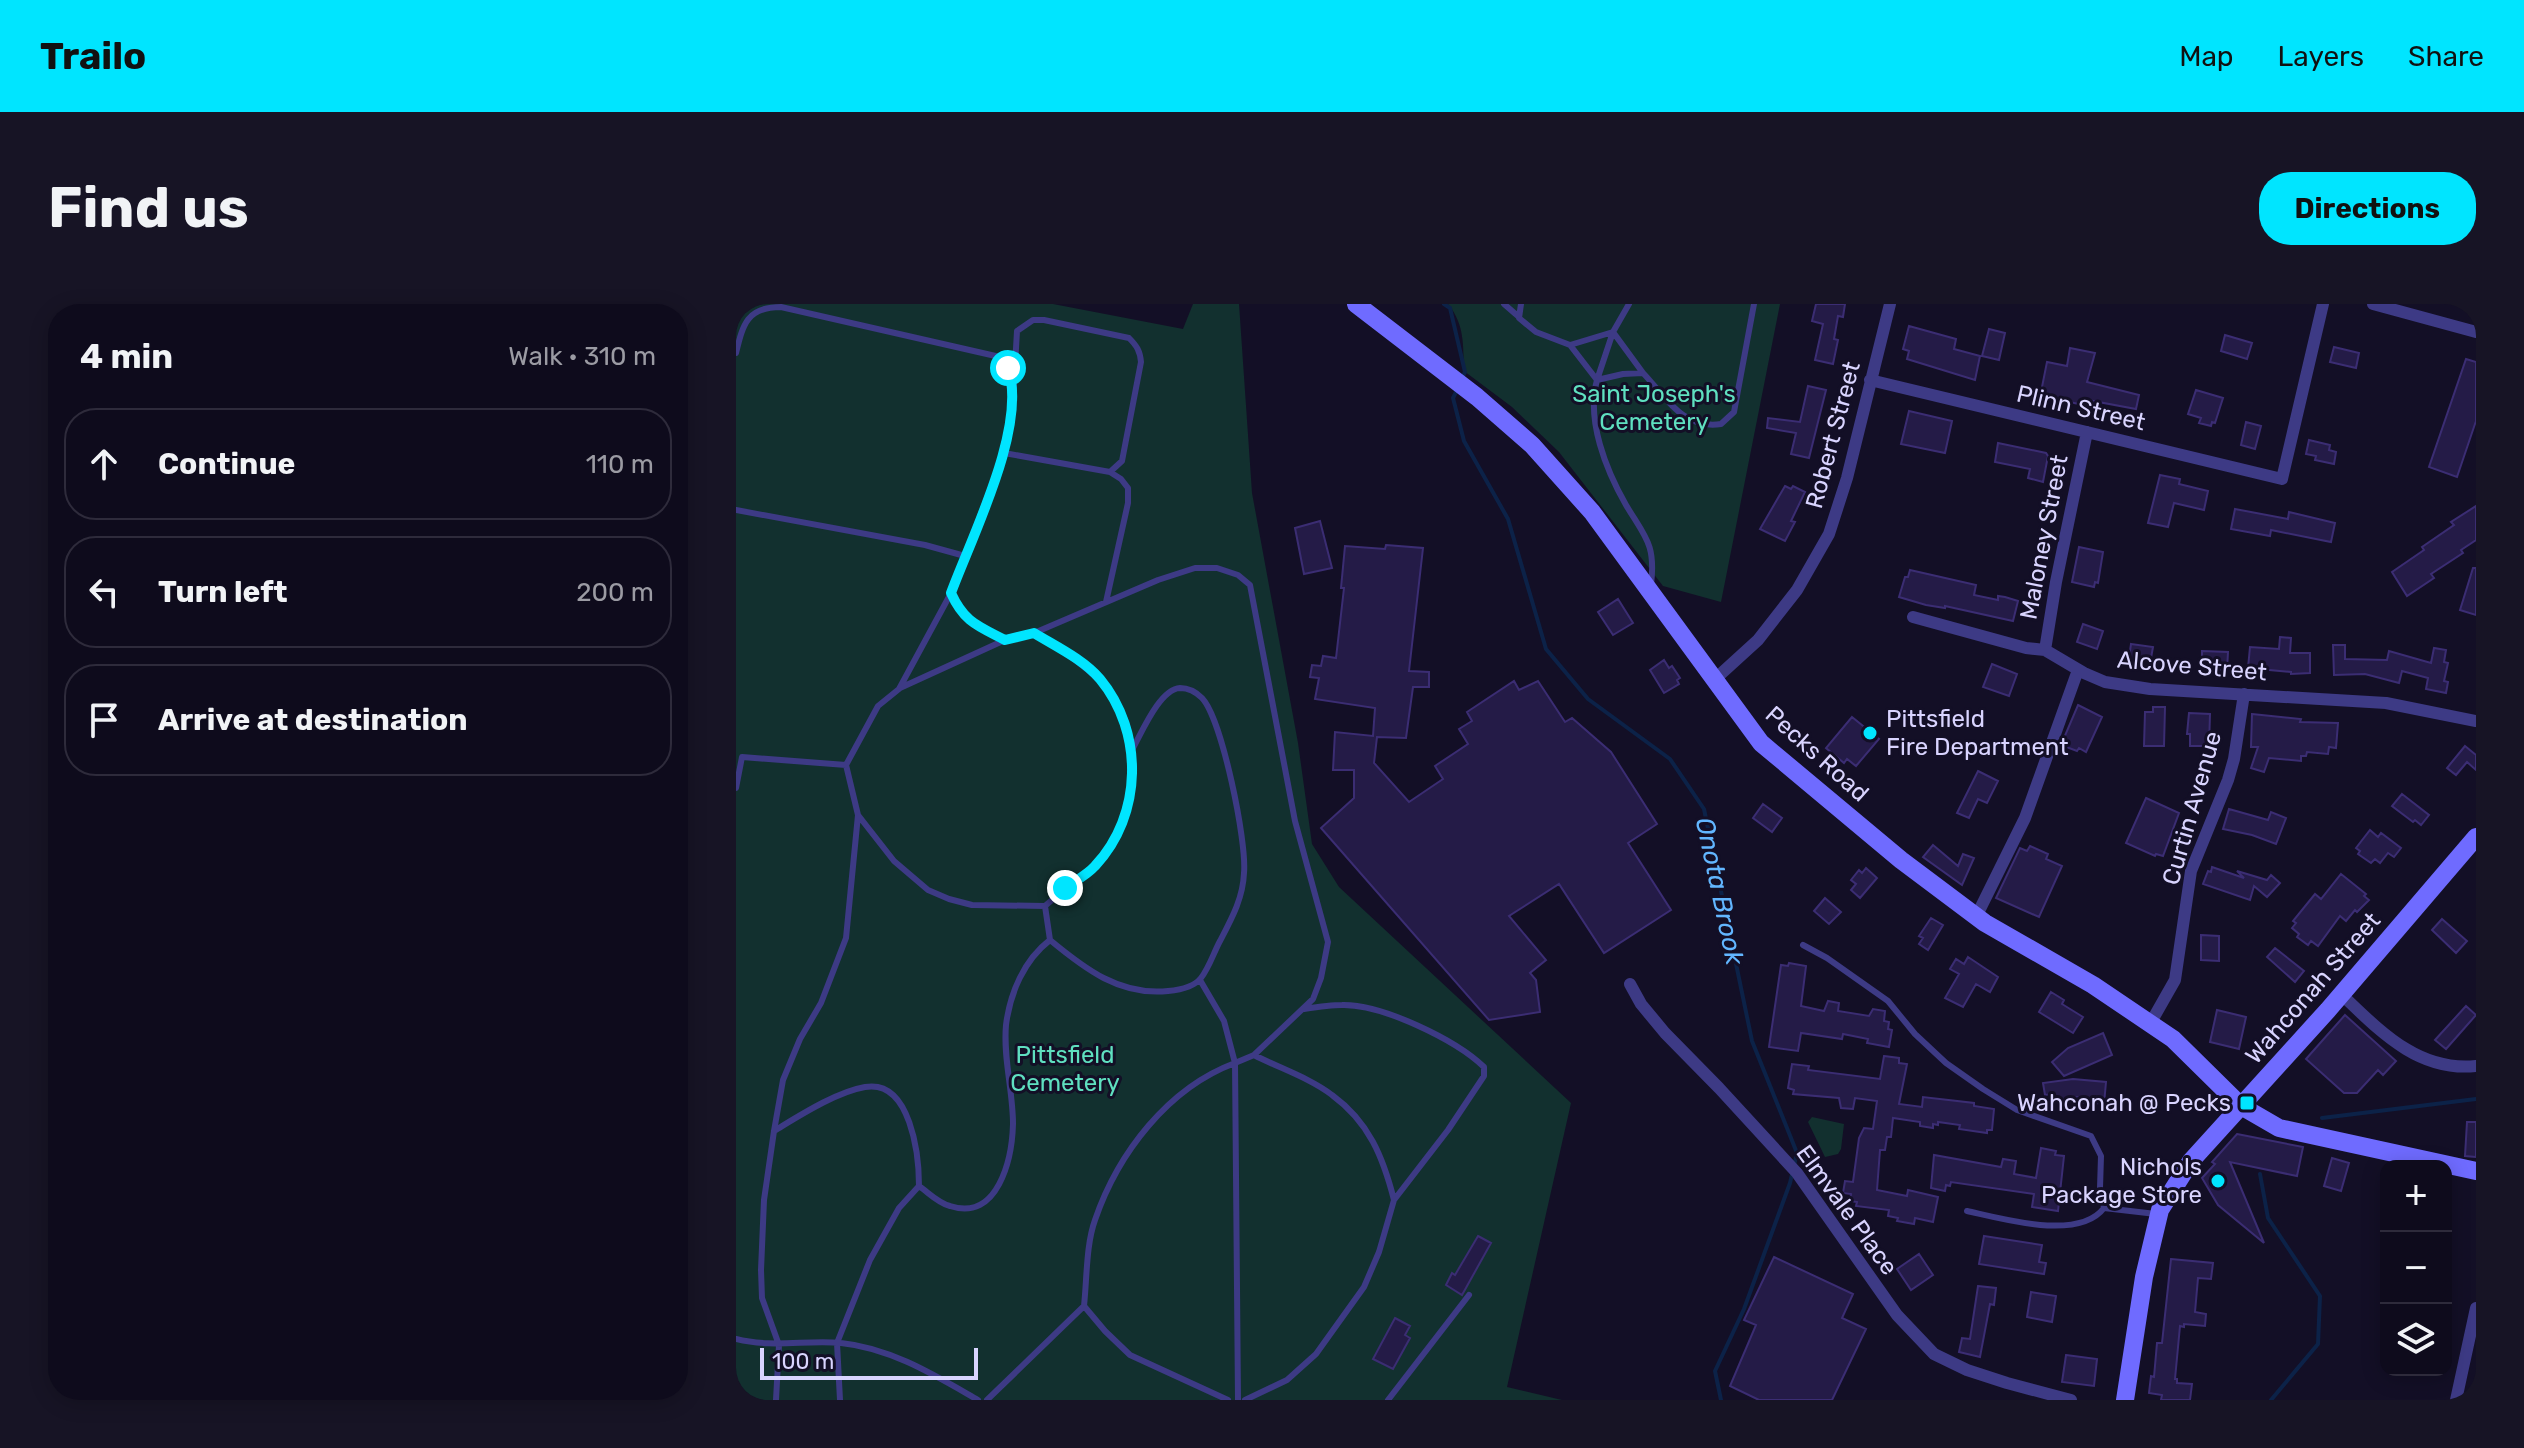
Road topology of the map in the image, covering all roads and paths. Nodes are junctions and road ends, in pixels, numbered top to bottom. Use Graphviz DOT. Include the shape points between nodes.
graph roads {
  1 [pos="1356,304"];
  2 [pos="1504,304"];
  3 [pos="1521,304"];
  4 [pos="1629,304"];
  5 [pos="1754,304"];
  6 [pos="1890,304"];
  7 [pos="2323,304"];
  8 [pos="2373,304"];
  9 [pos="1519,318"];
  10 [pos="1613,332"];
  11 [pos="2476,332"];
  12 [pos="1570,345"];
  13 [pos="736,353"];
  14 [pos="1643,373"];
  15 [pos="1597,380"];
  16 [pos="1870,380"];
  17 [pos="1013,383"];
  18 [pos="2087,432"];
  19 [pos="1004,453"];
  20 [pos="1110,472"];
  21 [pos="736,510"];
  22 [pos="965,556"];
  23 [pos="1650,592"];
  24 [pos="951,593"];
  25 [pos="1106,602"];
  26 [pos="1913,617"];
  27 [pos="1034,633"];
  28 [pos="1005,640"];
  29 [pos="2045,650"];
  30 [pos="2078,670"];
  31 [pos="1713,681"];
  32 [pos="899,689"];
  33 [pos="2244,694"];
  34 [pos="2476,721"];
  35 [pos="1133,748"];
  36 [pos="739,757"];
  37 [pos="846,765"];
  38 [pos="736,788"];
  39 [pos="858,815"];
  40 [pos="2476,837"];
  41 [pos="1045,906"];
  42 [pos="1976,917"];
  43 [pos="1050,940"];
  44 [pos="1803,945"];
  45 [pos="1200,980"];
  46 [pos="1630,984"];
  47 [pos="2341,994"];
  48 [pos="1304,1009"];
  49 [pos="2150,1024"];
  50 [pos="1254,1055"];
  51 [pos="1235,1063"];
  52 [pos="2476,1066"];
  53 [pos="2241,1106"];
  54 [pos="774,1131"];
  55 [pos="2476,1171"];
  56 [pos="919,1186"];
  57 [pos="1394,1200"];
  58 [pos="2104,1208"];
  59 [pos="1967,1211"];
  60 [pos="2160,1214"];
  61 [pos="1469,1295"];
  62 [pos="1084,1306"];
  63 [pos="2476,1308"];
  64 [pos="736,1339"];
  65 [pos="837,1343"];
  66 [pos="779,1345"];
  67 [pos="776,1400"];
  68 [pos="840,1400"];
  69 [pos="978,1400"];
  70 [pos="987,1400"];
  71 [pos="1228,1400"];
  72 [pos="1238,1400"];
  73 [pos="1245,1400"];
  74 [pos="1388,1400"];
  75 [pos="2071,1400"];
  76 [pos="2125,1400"];
  77 [pos="2456,1400"];
  1 -- 23 [label="street, Pecks Road" via="1532,445 1592,512"];
  2 -- 9 [label="lane"];
  3 -- 9 [label="lane"];
  4 -- 10 [label="lane"];
  5 -- 14 [label="lane" via="1734,412 1721,424 1697,424 1674,410"];
  6 -- 16 [label="street, Robert Street"];
  7 -- 18 [label="street, Plinn Street" via="2282,479"];
  8 -- 11 [label="street"];
  9 -- 12 [label="lane" via="1536,332"];
  10 -- 12 [label="lane"];
  10 -- 14 [label="lane"];
  10 -- 15 [label="lane"];
  12 -- 15 [label="lane"];
  13 -- 17 [label="lane" via="751,315 781,307 1000,357"];
  14 -- 15 [label="lane"];
  15 -- 23 [label="lane" via="1593,418 1617,488 1645,532 1652,555"];
  16 -- 18 [label="street, Plinn Street"];
  16 -- 31 [label="street, Robert Street" via="1829,534 1797,590 1758,640"];
  17 -- 19 [label="lane"];
  17 -- 20 [label="lane" via="1017,331 1033,320 1129,338 1140,351 1141,362 1122,461"];
  18 -- 29 [label="street, Maloney Street"];
  19 -- 20 [label="lane"];
  19 -- 22 [label="lane"];
  20 -- 25 [label="lane" via="1128,488 1128,503"];
  21 -- 22 [label="lane"];
  22 -- 24 [label="lane"];
  23 -- 31 [label="street, Pecks Road"];
  24 -- 28 [label="lane" via="969,621"];
  24 -- 32 [label="lane"];
  25 -- 27 [label="lane"];
  25 -- 48 [label="lane" via="1195,568 1217,568 1250,585 1295,821 1328,942 1321,978"];
  26 -- 29 [label="street, Alcove Street"];
  27 -- 28 [label="lane"];
  27 -- 35 [label="lane" via="1098,677 1125,718"];
  28 -- 32 [label="lane"];
  29 -- 30 [label="street, Alcove Street"];
  30 -- 33 [label="street, Alcove Street" via="2105,682 2150,689"];
  30 -- 42 [label="street" via="2025,818"];
  31 -- 42 [label="street, Pecks Road" via="1761,743"];
  32 -- 37 [label="lane" via="878,706"];
  33 -- 34 [label="street, Alcove Street" via="2386,703"];
  33 -- 49 [label="street, Curtin Avenue" via="2228,780 2191,871 2175,980"];
  35 -- 41 [label="lane" via="1120,831 1093,868"];
  35 -- 45 [label="lane" via="1173,690 1193,691 1213,716 1241,831 1244,874 1240,901"];
  36 -- 37 [label="lane"];
  36 -- 38 [label="lane"];
  37 -- 39 [label="lane"];
  39 -- 41 [label="lane" via="894,861 928,890 972,905"];
  39 -- 54 [label="lane" via="846,938 783,1080"];
  40 -- 47 [label="street, Wahconah Street"];
  41 -- 43 [label="lane"];
  42 -- 49 [label="street, Pecks Road"];
  43 -- 45 [label="lane" via="1084,969 1130,989 1180,990"];
  43 -- 56 [label="lane" via="1021,974 1011,1001 1006,1027 1013,1127 997,1191 976,1208 961,1209"];
  44 -- 58 [label="lane" via="1888,1001 1946,1063 1983,1089 2017,1110 2091,1136 2101,1156"];
  45 -- 51 [label="lane" via="1224,1021"];
  46 -- 75 [label="street, Elmvale Place" via="1665,1033 1792,1168 1897,1315 1934,1354 1994,1379"];
  47 -- 52 [label="street" via="2395,1044 2434,1064"];
  47 -- 53 [label="street, Wahconah Street"];
  48 -- 50 [label="lane"];
  48 -- 57 [label="lane" via="1344,1004 1381,1012 1451,1041 1484,1067 1484,1076 1448,1130"];
  49 -- 53 [label="street, Pecks Road" via="2173,1039"];
  50 -- 51 [label="lane"];
  50 -- 57 [label="lane" via="1332,1094 1370,1131"];
  51 -- 62 [label="lane" via="1184,1093 1142,1130 1094,1222"];
  51 -- 72 [label="lane"];
  53 -- 55 [label="street, Pecks Road" via="2279,1128"];
  53 -- 60 [label="street, Wahconah Street" via="2191,1161"];
  54 -- 56 [label="lane" via="823,1104 875,1087 898,1100 906,1116 919,1156"];
  54 -- 66 [label="lane" via="761,1270 762,1298"];
  56 -- 65 [label="lane" via="899,1208 870,1260"];
  57 -- 73 [label="lane" via="1364,1287 1316,1354 1287,1380"];
  58 -- 59 [label="lane" via="2083,1223 2061,1226"];
  58 -- 60 [label="lane"];
  60 -- 76 [label="street, Wahconah Street" via="2144,1277"];
  61 -- 74 [label="lane"];
  62 -- 70 [label="lane"];
  62 -- 71 [label="lane" via="1130,1355"];
  63 -- 77 [label="street"];
  64 -- 66 [label="lane"];
  65 -- 66 [label="lane"];
  65 -- 68 [label="lane"];
  65 -- 69 [label="lane" via="917,1366"];
  66 -- 67 [label="lane"];
}
